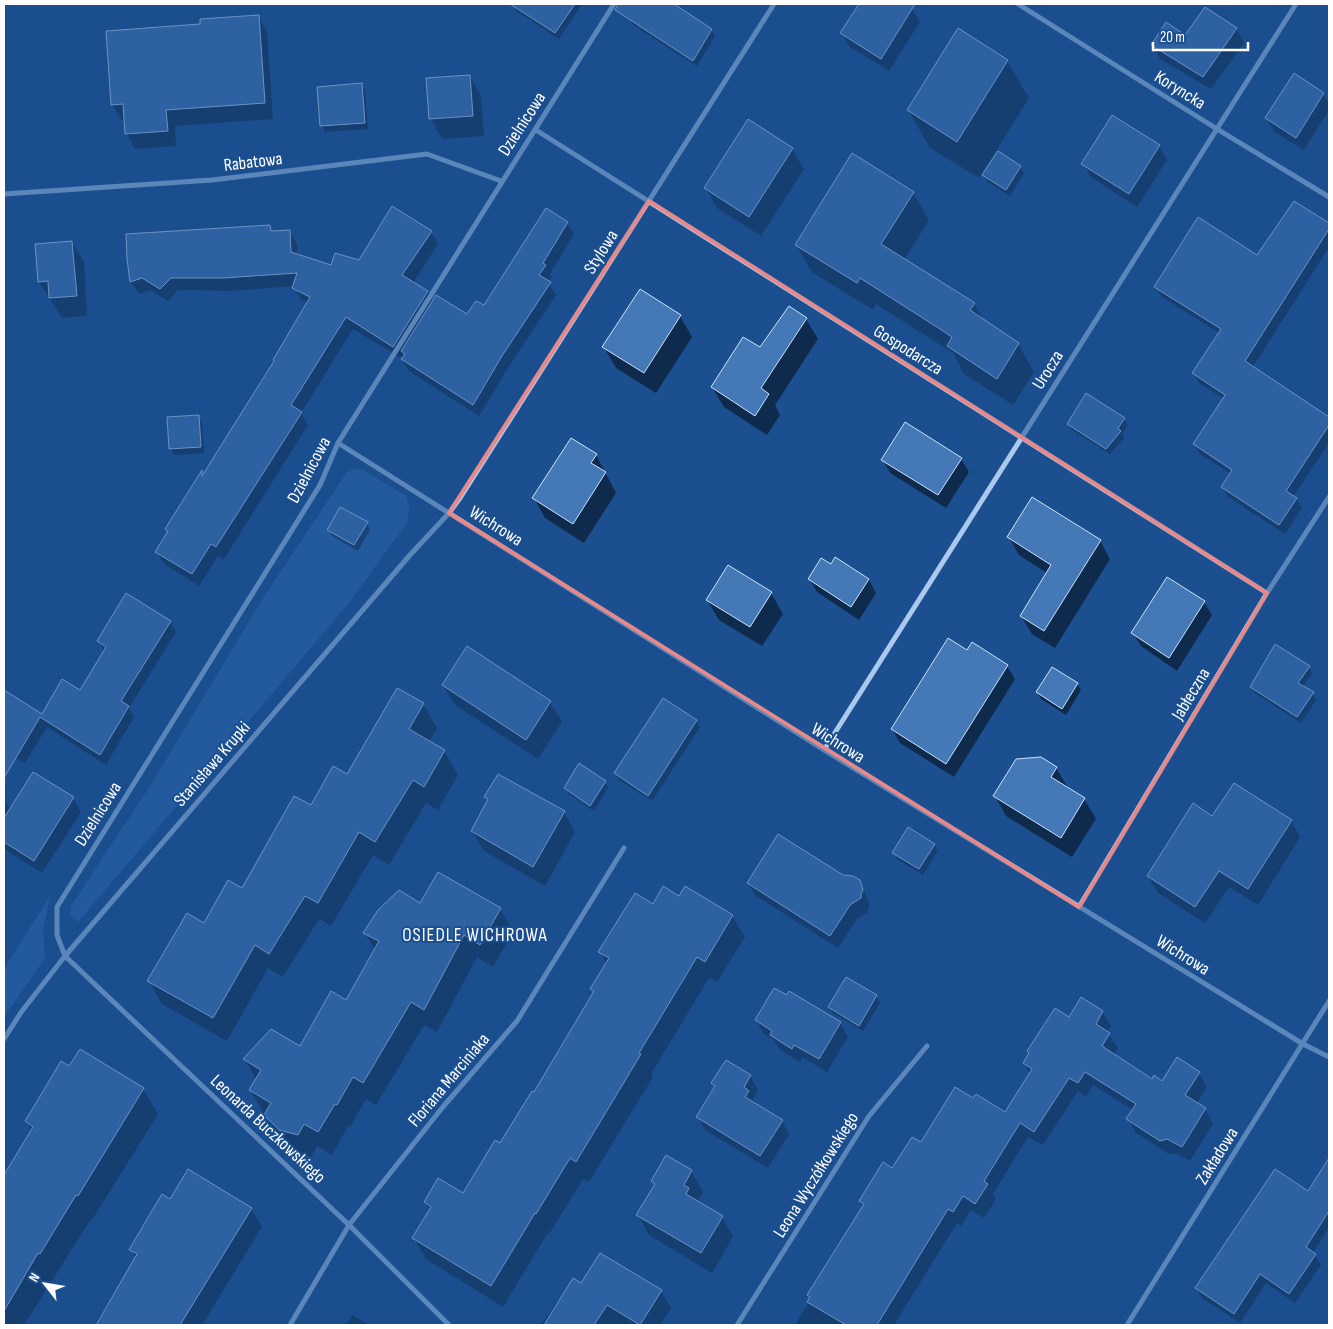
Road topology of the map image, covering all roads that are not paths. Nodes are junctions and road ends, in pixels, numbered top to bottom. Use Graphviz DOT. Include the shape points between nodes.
graph roads {
  1 [pos="614,4"];
  2 [pos="774,4"];
  3 [pos="1018,4"];
  4 [pos="1296,4"];
  5 [pos="1217,129"];
  6 [pos="536,130"];
  7 [pos="501,181"];
  8 [pos="4,194"];
  9 [pos="1329,197"];
  10 [pos="649,202"];
  11 [pos="1022,437"];
  12 [pos="338,443"];
  13 [pos="1329,497"];
  14 [pos="449,513"];
  15 [pos="1267,593"];
  16 [pos="824,750"];
  17 [pos="624,848"];
  18 [pos="1079,907"];
  19 [pos="65,956"];
  20 [pos="1329,1001"];
  21 [pos="4,1039"];
  22 [pos="1303,1044"];
  23 [pos="927,1046"];
  24 [pos="1329,1057"];
  25 [pos="349,1225"];
  26 [pos="290,1325"];
  27 [pos="449,1325"];
  28 [pos="737,1325"];
  29 [pos="1127,1325"];
  1 -- 6 [label="street, Dzielnicowa"];
  2 -- 10 [label="street, Stylowa"];
  3 -- 5 [label="street, Koryncka"];
  4 -- 5 [label="street, Urocza"];
  5 -- 9 [label="street, Koryncka"];
  5 -- 11 [label="street, Urocza"];
  6 -- 7 [label="street, Dzielnicowa"];
  6 -- 10 [label="street, Gospodarcza"];
  7 -- 8 [label="street, Rabatowa" via="427,154 212,180"];
  7 -- 12 [label="street, Dzielnicowa"];
  10 -- 11 [label="street, Gospodarcza"];
  10 -- 14 [label="street, Stylowa"];
  11 -- 15 [label="street, Gospodarcza"];
  11 -- 16 [label="street, Urocza"];
  12 -- 14 [label="street, Wichrowa"];
  12 -- 19 [label="street, Dzielnicowa" via="320,485 57,906 57,935"];
  13 -- 15 [label="street, Jabłeczna"];
  14 -- 16 [label="street, Wichrowa"];
  14 -- 19 [label="street, Stanisława Krupki"];
  15 -- 18 [label="street, Jabłeczna"];
  16 -- 18 [label="street, Wichrowa"];
  17 -- 25 [label="street, Floriana Marciniaka" via="517,1021 442,1108"];
  18 -- 22 [label="street, Wichrowa"];
  19 -- 21 [label="street, Stanisława Krupki"];
  19 -- 25 [label="street, Leonarda Buczkowskiego"];
  20 -- 22 [label="street, Zakładowa"];
  22 -- 24 [label="street, Wichrowa"];
  22 -- 29 [label="street, Zakładowa"];
  23 -- 28 [label="street, Leona Wyczółkowskiego" via="869,1116"];
  25 -- 26 [label="street, Floriana Marciniaka"];
  25 -- 27 [label="street, Leonarda Buczkowskiego"];
}
